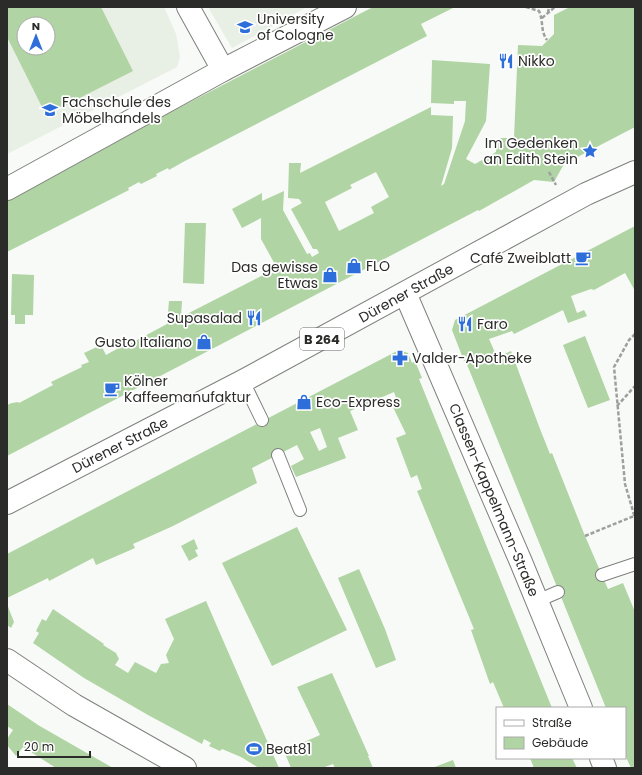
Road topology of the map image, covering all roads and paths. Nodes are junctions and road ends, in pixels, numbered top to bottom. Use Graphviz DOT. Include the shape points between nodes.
graph roads {
  1 [pos="188,7"];
  2 [pos="345,7"];
  3 [pos="526,7"];
  4 [pos="548,7"];
  5 [pos="555,7"];
  6 [pos="548,13"];
  7 [pos="542,18"];
  8 [pos="547,40"];
  9 [pos="223,70"];
  10 [pos="549,172"];
  11 [pos="635,172"];
  12 [pos="554,182"];
  13 [pos="7,189"];
  14 [pos="405,293"];
  15 [pos="635,334"];
  16 [pos="244,381"];
  17 [pos="635,386"];
  18 [pos="617,407"];
  19 [pos="262,420"];
  20 [pos="278,455"];
  21 [pos="7,503"];
  22 [pos="300,510"];
  23 [pos="634,517"];
  24 [pos="585,536"];
  25 [pos="635,564"];
  26 [pos="602,575"];
  27 [pos="558,592"];
  28 [pos="537,601"];
  29 [pos="7,660"];
  30 [pos="581,707"];
  31 [pos="185,768"];
  1 -- 9 [label="street"];
  2 -- 9 [label="street"];
  3 -- 7 [label="path" via="539,11"];
  4 -- 6 [label="path"];
  5 -- 6 [label="path"];
  6 -- 7 [label="path"];
  7 -- 8 [label="path" via="542,33"];
  9 -- 13 [label="street"];
  10 -- 12 [label="path"];
  11 -- 14 [label="street, Dürener Straße / B 264" via="586,194"];
  14 -- 16 [label="street, Dürener Straße / B 264"];
  14 -- 28 [label="street, Classen-Kappelmann-Straße"];
  15 -- 18 [label="path" via="614,367"];
  16 -- 19 [label="lane"];
  16 -- 21 [label="street, Dürener Straße / B 264"];
  17 -- 18 [label="path"];
  18 -- 23 [label="path" via="625,484"];
  20 -- 22 [label="lane"];
  23 -- 24 [label="path"];
  25 -- 26 [label="lane"];
  27 -- 28 [label="lane"];
  28 -- 30 [label="street, Classen-Kappelmann-Straße"];
  29 -- 31 [label="street" via="74,705"];
}
